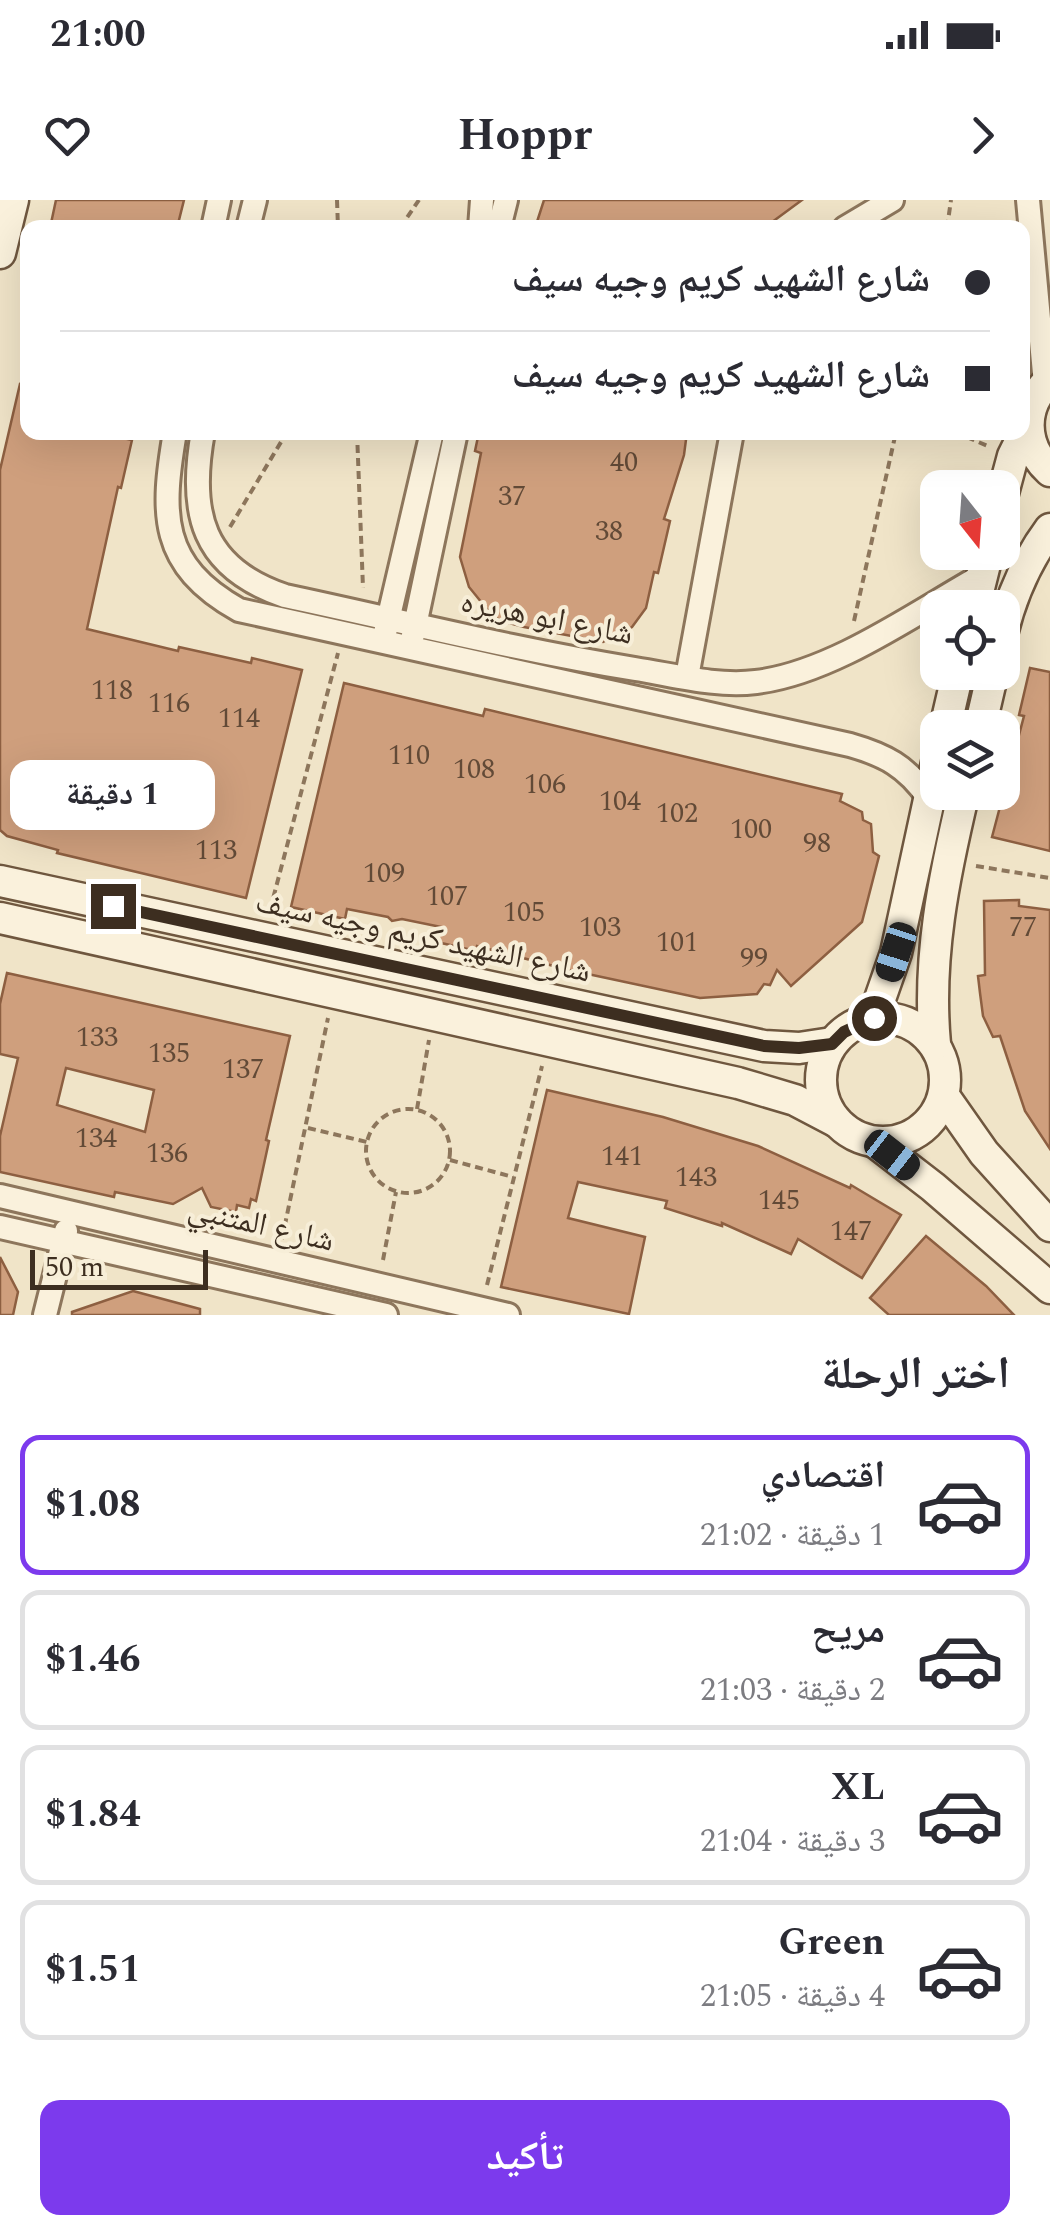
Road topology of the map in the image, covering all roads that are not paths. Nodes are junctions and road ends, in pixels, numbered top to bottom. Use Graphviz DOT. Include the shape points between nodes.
graph roads {
  1 [pos="13,200"];
  2 [pos="892,200"];
  3 [pos="1028,200"];
  4 [pos="858,220"];
  5 [pos="0,253"];
  6 [pos="1048,382"];
  7 [pos="1030,418"];
  8 [pos="175,440"];
  9 [pos="202,440"];
  10 [pos="430,440"];
  11 [pos="454,440"];
  12 [pos="731,440"];
  13 [pos="1021,440"];
  14 [pos="1030,440"];
  15 [pos="1009,470"];
  16 [pos="1050,472"];
  17 [pos="1050,529"];
  18 [pos="975,570"];
  19 [pos="1018,590"];
  20 [pos="388,618"];
  21 [pos="415,624"];
  22 [pos="383,642"];
  23 [pos="411,648"];
  24 [pos="686,678"];
  25 [pos="920,785"];
  26 [pos="925,810"];
  27 [pos="960,810"];
  28 [pos="0,881"];
  29 [pos="0,918"];
  30 [pos="874,1018"];
  31 [pos="832,1044"];
  32 [pos="934,1044"];
  33 [pos="944,1096"];
  34 [pos="836,1121"];
  35 [pos="876,1143"];
  36 [pos="0,1196"];
  37 [pos="69,1213"];
  38 [pos="1050,1226"];
  39 [pos="0,1228"];
  40 [pos="64,1244"];
  41 [pos="1050,1288"];
  42 [pos="45,1315"];
  43 [pos="386,1315"];
  44 [pos="508,1315"];
  1 -- 5 [label="street"];
  2 -- 4 [label="street"];
  3 -- 6 [label="street"];
  6 -- 7 [label="street"];
  8 -- 22 [label="street, شارع ابو هريره" via="165,508 170,534 196,579 239,610"];
  9 -- 20 [label="street, شارع ابو هريره" via="197,500 215,553 258,587"];
  10 -- 20 [label="street"];
  11 -- 21 [label="street"];
  12 -- 24 [label="street"];
  13 -- 15 [label="street"];
  14 -- 16 [label="street"];
  17 -- 19 [label="street"];
  18 -- 24 [label="street, شارع ابو هريره" via="847,650 793,674 755,682"];
  20 -- 21 [label="street, شارع ابو هريره"];
  20 -- 22 [label="street"];
  21 -- 23 [label="street"];
  21 -- 24 [label="street, شارع ابو هريره"];
  22 -- 23 [label="street, شارع ابو هريره"];
  23 -- 25 [label="street, شارع ابو هريره" via="878,753"];
  26 -- 30 [label="street" via="896,952"];
  27 -- 32 [label="street" via="934,956"];
  28 -- 31 [label="street, شارع الشهيد كريم وجيه سيف" via="764,1046"];
  29 -- 34 [label="street" via="757,1088"];
  30 -- 31 [label="street"];
  30 -- 32 [label="street" via="918,1028"];
  31 -- 34 [label="street" via="820,1083"];
  32 -- 33 [label="street" via="943,1060"];
  33 -- 35 [label="street" via="918,1132"];
  33 -- 38 [label="street" via="984,1153"];
  34 -- 35 [label="street"];
  35 -- 41 [label="street"];
  36 -- 37 [label="street, شارع المتنبي"];
  37 -- 40 [label="street"];
  37 -- 44 [label="street, شارع المتنبي"];
  39 -- 40 [label="street, شارع المتنبي"];
  40 -- 42 [label="street"];
  40 -- 43 [label="street, شارع المتنبي"];
}
